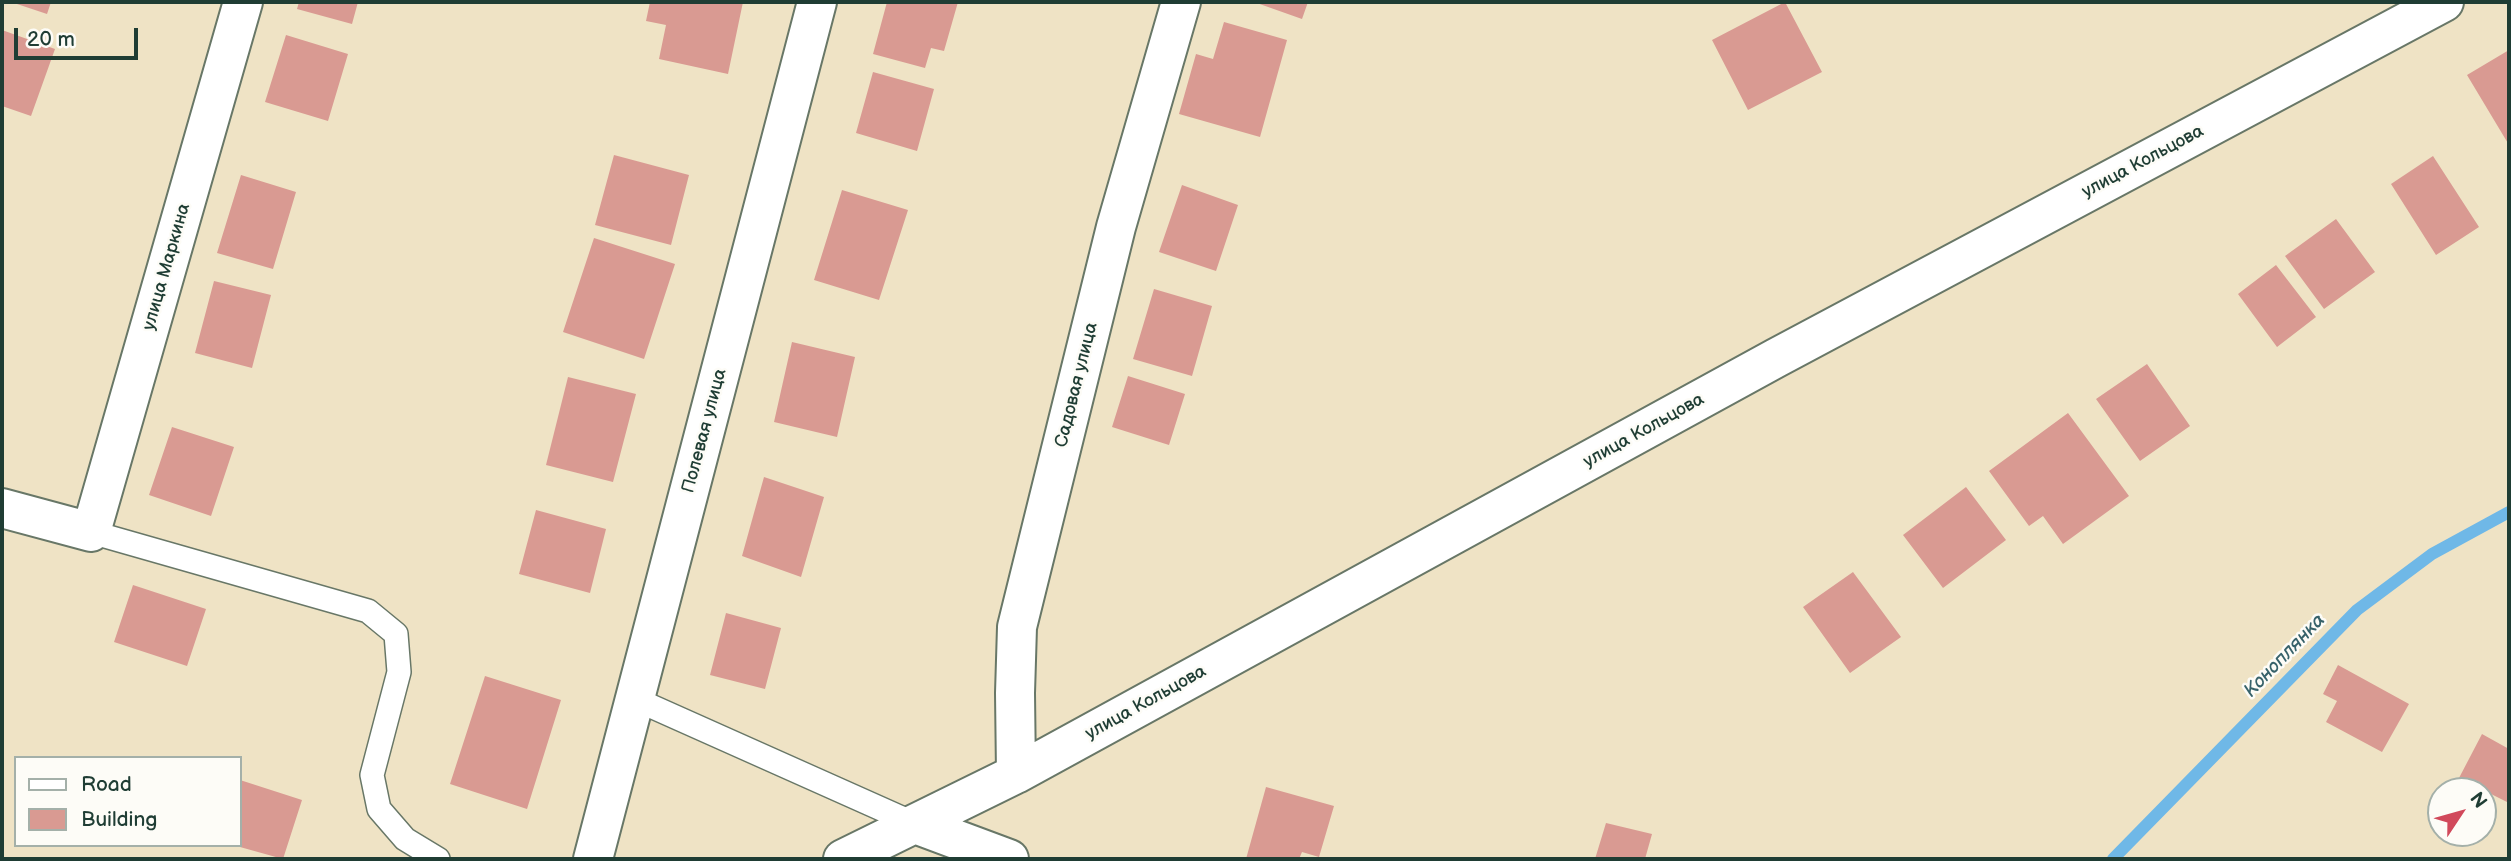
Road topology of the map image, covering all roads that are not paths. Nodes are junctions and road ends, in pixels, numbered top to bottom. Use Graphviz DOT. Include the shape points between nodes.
graph roads {
  1 [pos="243,2"];
  2 [pos="817,2"];
  3 [pos="1181,2"];
  4 [pos="2444,2"];
  5 [pos="2,508"];
  6 [pos="91,532"];
  7 [pos="635,699"];
  8 [pos="1016,774"];
  9 [pos="915,824"];
  10 [pos="438,859"];
  11 [pos="593,859"];
  12 [pos="843,859"];
  13 [pos="1009,859"];
  1 -- 6 [label="street, улица Маркина"];
  2 -- 7 [label="street, Полевая улица"];
  3 -- 8 [label="street, Садовая улица" via="1116,227 1017,628"];
  4 -- 8 [label="street, улица Кольцова" via="1776,358"];
  5 -- 6 [label="street"];
  6 -- 10 [label="lane" via="368,611 396,634 399,672 372,775 374,786 379,809 405,839"];
  7 -- 9 [label="lane"];
  7 -- 11 [label="street, Полевая улица"];
  8 -- 9 [label="street, улица Кольцова"];
  9 -- 12 [label="street, улица Кольцова"];
  9 -- 13 [label="street"];
}
